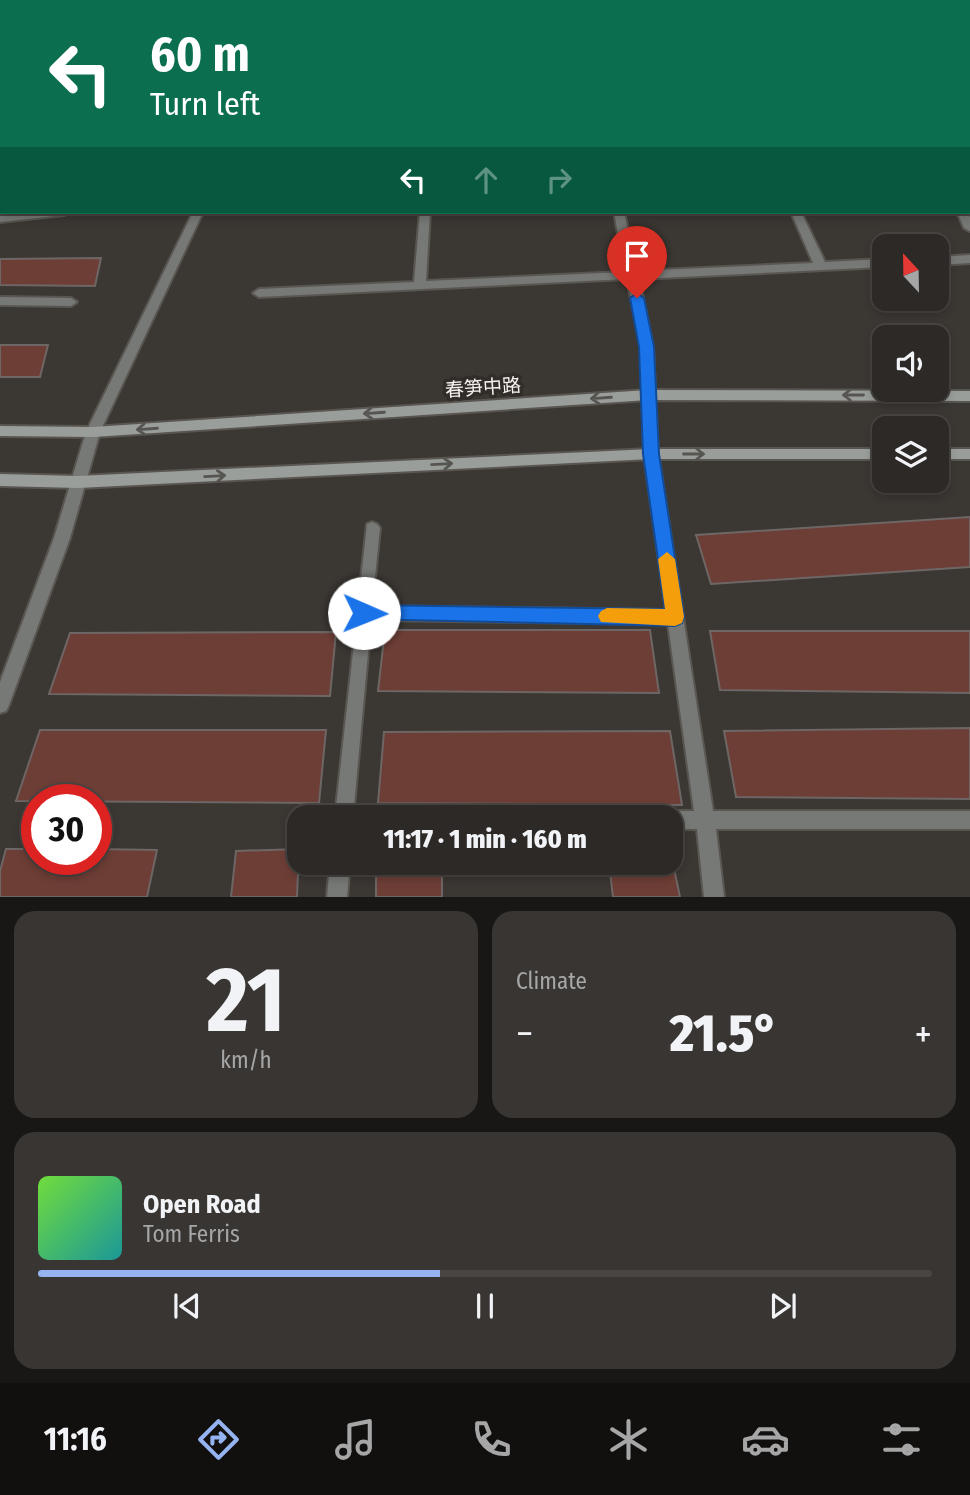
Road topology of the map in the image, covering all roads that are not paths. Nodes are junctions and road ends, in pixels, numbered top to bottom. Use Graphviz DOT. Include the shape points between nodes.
graph roads {
  1 [pos="46,214"];
  2 [pos="197,214"];
  3 [pos="425,214"];
  4 [pos="620,214"];
  5 [pos="797,214"];
  6 [pos="0,219"];
  7 [pos="970,259"];
  8 [pos="949,260"];
  9 [pos="872,263"];
  10 [pos="820,265"];
  11 [pos="632,273"];
  12 [pos="420,285"];
  13 [pos="259,293"];
  14 [pos="0,301"];
  15 [pos="71,302"];
  16 [pos="649,395"];
  17 [pos="970,396"];
  18 [pos="0,431"];
  19 [pos="93,432"];
  20 [pos="651,454"];
  21 [pos="872,454"];
  22 [pos="949,454"];
  23 [pos="970,454"];
  24 [pos="0,480"];
  25 [pos="78,482"];
  26 [pos="372,528"];
  27 [pos="364,613"];
  28 [pos="675,617"];
  29 [pos="0,705"];
  30 [pos="345,805"];
  31 [pos="683,820"];
  32 [pos="705,820"];
  33 [pos="970,820"];
  34 [pos="339,875"];
  35 [pos="337,897"];
  36 [pos="713,897"];
  1 -- 6 [label="street"];
  2 -- 19 [label="street"];
  3 -- 12 [label="street"];
  4 -- 11 [label="street"];
  5 -- 10 [label="street"];
  7 -- 8 [label="street"];
  9 -- 10 [label="street"];
  10 -- 11 [label="street"];
  11 -- 12 [label="street"];
  11 -- 16 [label="street" via="647,347"];
  12 -- 13 [label="street"];
  14 -- 15 [label="street"];
  17 -- 16 [label="main road, 春笋中路, one-way"];
  16 -- 19 [label="main road, 春笋中路, one-way"];
  16 -- 20 [label="street"];
  18 -- 19 [label="main road, 春笋中路"];
  19 -- 25 [label="street"];
  20 -- 21 [label="main road, one-way"];
  25 -- 20 [label="main road, one-way"];
  20 -- 28 [label="street"];
  22 -- 23 [label="main road"];
  24 -- 25 [label="main road"];
  25 -- 29 [label="street"];
  26 -- 27 [label="street"];
  27 -- 28 [label="street"];
  27 -- 30 [label="street"];
  28 -- 32 [label="street"];
  31 -- 32 [label="street"];
  32 -- 33 [label="street"];
  32 -- 36 [label="street"];
  34 -- 35 [label="street"];
}
